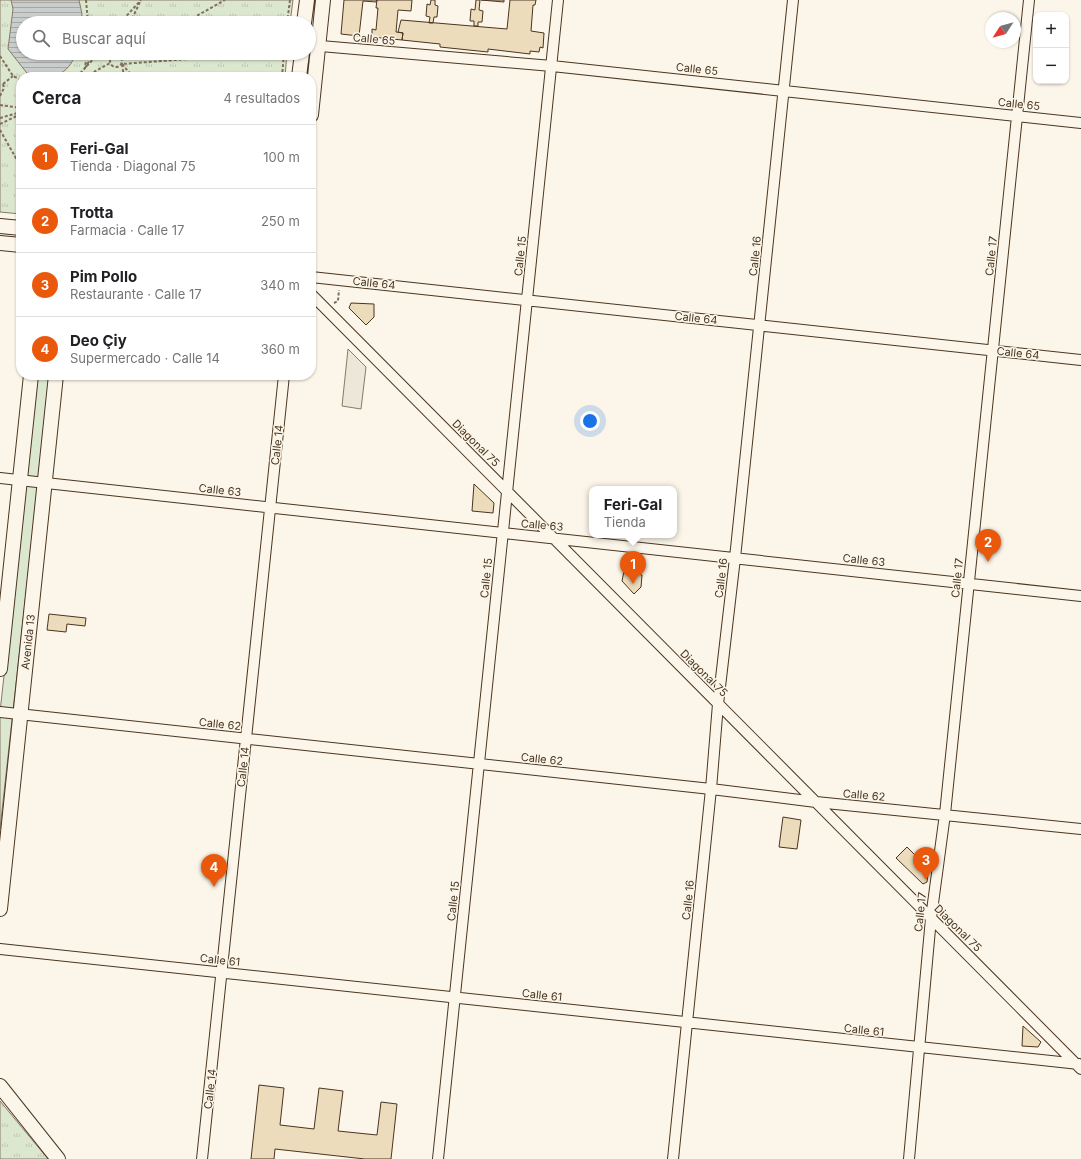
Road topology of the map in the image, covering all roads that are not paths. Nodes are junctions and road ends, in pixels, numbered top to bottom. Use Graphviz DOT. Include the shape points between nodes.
graph roads {
  1 [pos="307,0"];
  2 [pos="323,0"];
  3 [pos="558,0"];
  4 [pos="793,0"];
  5 [pos="1029,0"];
  6 [pos="305,16"];
  7 [pos="316,36"];
  8 [pos="316,46"];
  9 [pos="301,60"];
  10 [pos="313,60"];
  11 [pos="552,66"];
  12 [pos="300,72"];
  13 [pos="313,72"];
  14 [pos="784,91"];
  15 [pos="1017,116"];
  16 [pos="1081,123"];
  17 [pos="0,226"];
  18 [pos="16,228"];
  19 [pos="0,243"];
  20 [pos="16,245"];
  21 [pos="316,279"];
  22 [pos="316,299"];
  23 [pos="527,300"];
  24 [pos="759,325"];
  25 [pos="993,350"];
  26 [pos="1081,360"];
  27 [pos="30,380"];
  28 [pos="55,380"];
  29 [pos="283,380"];
  30 [pos="0,478"];
  31 [pos="20,480"];
  32 [pos="44,483"];
  33 [pos="506,490"];
  34 [pos="270,508"];
  35 [pos="503,533"];
  36 [pos="553,538"];
  37 [pos="735,558"];
  38 [pos="968,584"];
  39 [pos="1081,596"];
  40 [pos="0,669"];
  41 [pos="718,704"];
  42 [pos="0,712"];
  43 [pos="20,714"];
  44 [pos="246,739"];
  45 [pos="479,764"];
  46 [pos="711,789"];
  47 [pos="816,802"];
  48 [pos="945,814"];
  49 [pos="1081,829"];
  50 [pos="0,909"];
  51 [pos="931,918"];
  52 [pos="0,949"];
  53 [pos="222,973"];
  54 [pos="454,998"];
  55 [pos="687,1023"];
  56 [pos="920,1048"];
  57 [pos="1079,1066"];
  58 [pos="0,1086"];
  59 [pos="58,1159"];
  60 [pos="202,1159"];
  61 [pos="438,1159"];
  62 [pos="673,1159"];
  63 [pos="909,1159"];
  1 -- 6 [label="main road"];
  2 -- 7 [label="main road"];
  3 -- 11 [label="street, Calle 15"];
  4 -- 14 [label="street, Calle 16"];
  5 -- 15 [label="street, Calle 17"];
  8 -- 11 [label="street, Calle 65"];
  9 -- 12 [label="main road"];
  10 -- 13 [label="main road"];
  11 -- 14 [label="street, Calle 65"];
  11 -- 23 [label="street, Calle 15"];
  14 -- 15 [label="street, Calle 65"];
  14 -- 24 [label="street, Calle 16"];
  15 -- 16 [label="street, Calle 65"];
  15 -- 25 [label="street, Calle 17"];
  17 -- 18 [label="main road"];
  19 -- 20 [label="main road"];
  21 -- 23 [label="street, Calle 64"];
  22 -- 33 [label="street, Diagonal 75"];
  23 -- 24 [label="street, Calle 64"];
  23 -- 33 [label="street, Calle 15"];
  24 -- 25 [label="street, Calle 64"];
  24 -- 37 [label="street, Calle 16"];
  25 -- 26 [label="street, Calle 64"];
  25 -- 38 [label="street, Calle 17"];
  27 -- 31 [label="main road"];
  28 -- 32 [label="main road, Avenida 13"];
  29 -- 34 [label="street, Calle 14"];
  30 -- 31 [label="street, Calle 63"];
  31 -- 32 [label="street, Calle 63"];
  31 -- 40 [label="main road"];
  32 -- 34 [label="street, Calle 63"];
  32 -- 43 [label="main road, Avenida 13"];
  33 -- 35 [label="street, Calle 15"];
  33 -- 36 [label="street, Diagonal 75"];
  34 -- 35 [label="street, Calle 63"];
  34 -- 44 [label="street, Calle 14"];
  35 -- 36 [label="street, Calle 63"];
  35 -- 45 [label="street, Calle 15"];
  36 -- 37 [label="street, Calle 63"];
  36 -- 41 [label="street, Diagonal 75"];
  37 -- 38 [label="street, Calle 63"];
  37 -- 41 [label="street, Calle 16"];
  38 -- 39 [label="street, Calle 63"];
  38 -- 48 [label="street, Calle 17"];
  41 -- 46 [label="street, Calle 16"];
  41 -- 47 [label="street, Diagonal 75"];
  42 -- 43 [label="street, Calle 62"];
  43 -- 44 [label="street, Calle 62"];
  43 -- 50 [label="main road, Avenida 13"];
  44 -- 45 [label="street, Calle 62"];
  44 -- 53 [label="street, Calle 14"];
  45 -- 46 [label="street, Calle 62"];
  45 -- 54 [label="street, Calle 15"];
  46 -- 47 [label="street, Calle 62"];
  46 -- 55 [label="street, Calle 16"];
  47 -- 48 [label="street, Calle 62"];
  47 -- 51 [label="street, Diagonal 75"];
  48 -- 49 [label="street, Calle 62"];
  48 -- 51 [label="street, Calle 17"];
  51 -- 56 [label="street, Calle 17"];
  51 -- 57 [label="street, Diagonal 75"];
  52 -- 53 [label="street, Calle 61"];
  53 -- 54 [label="street, Calle 61"];
  53 -- 60 [label="street, Calle 14"];
  54 -- 55 [label="street, Calle 61"];
  54 -- 61 [label="street, Calle 15"];
  55 -- 56 [label="street, Calle 61"];
  55 -- 62 [label="street, Calle 16"];
  56 -- 57 [label="street, Calle 61"];
  56 -- 63 [label="street, Calle 17"];
  58 -- 59 [label="main road"];
}
